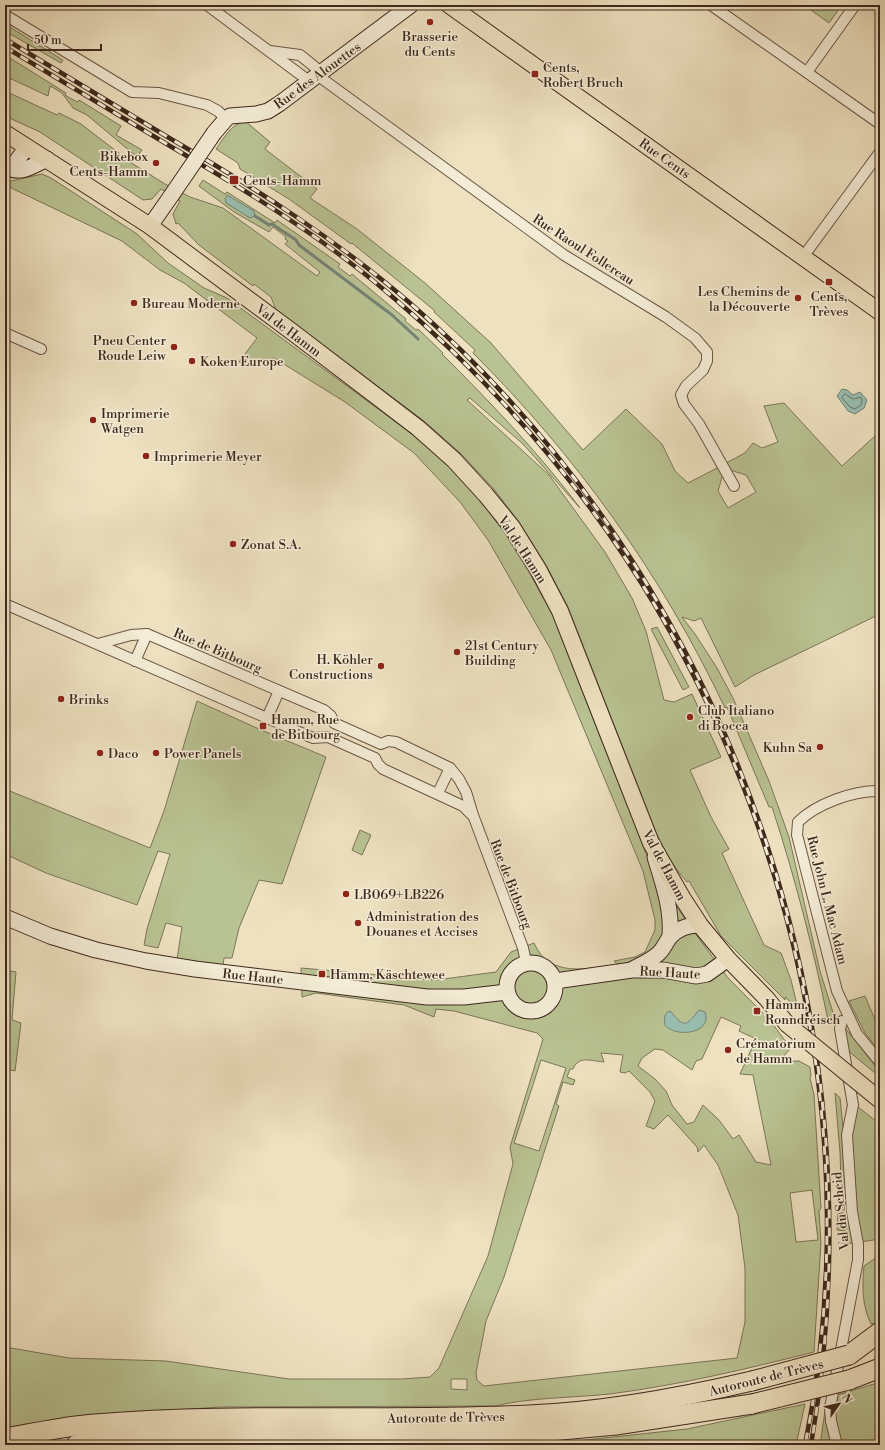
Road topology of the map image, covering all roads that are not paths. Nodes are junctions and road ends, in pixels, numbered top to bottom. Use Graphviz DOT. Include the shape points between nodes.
graph roads {
  1 [pos="207,5"];
  2 [pos="411,5"];
  3 [pos="449,5"];
  4 [pos="711,5"];
  5 [pos="855,5"];
  6 [pos="5,15"];
  7 [pos="270,51"];
  8 [pos="807,72"];
  9 [pos="316,76"];
  10 [pos="226,119"];
  11 [pos="880,124"];
  12 [pos="5,134"];
  13 [pos="27,147"];
  14 [pos="880,152"];
  15 [pos="47,159"];
  16 [pos="5,167"];
  17 [pos="150,226"];
  18 [pos="802,257"];
  19 [pos="880,312"];
  20 [pos="5,333"];
  21 [pos="42,349"];
  22 [pos="734,486"];
  23 [pos="5,604"];
  24 [pos="146,634"];
  25 [pos="98,644"];
  26 [pos="135,661"];
  27 [pos="279,691"];
  28 [pos="267,718"];
  29 [pos="334,723"];
  30 [pos="357,733"];
  31 [pos="328,737"];
  32 [pos="381,744"];
  33 [pos="351,747"];
  34 [pos="375,758"];
  35 [pos="450,768"];
  36 [pos="880,791"];
  37 [pos="438,793"];
  38 [pos="472,815"];
  39 [pos="651,843"];
  40 [pos="5,917"];
  41 [pos="700,925"];
  42 [pos="670,936"];
  43 [pos="728,959"];
  44 [pos="526,962"];
  45 [pos="632,970"];
  46 [pos="555,981"];
  47 [pos="506,992"];
  48 [pos="842,1022"];
  49 [pos="880,1062"];
  50 [pos="880,1100"];
  51 [pos="880,1332"];
  52 [pos="880,1346"];
  53 [pos="849,1355"];
  54 [pos="880,1368"];
  55 [pos="880,1377"];
  56 [pos="849,1380"];
  57 [pos="5,1438"];
  58 [pos="76,1445"];
  59 [pos="837,1445"];
  1 -- 7 [label="street, Rue Raoul Follereau"];
  2 -- 9 [label="main road, Rue des Alouettes"];
  3 -- 18 [label="main road, Rue Cents"];
  4 -- 8 [label="street"];
  5 -- 8 [label="street"];
  6 -- 10 [label="street" via="132,92 159,93 207,106 218,111"];
  7 -- 9 [label="street, Rue Raoul Follereau"];
  7 -- 9 [label="street, Rue Raoul Follereau" via="300,55"];
  8 -- 11 [label="street"];
  9 -- 10 [label="main road, Rue des Alouettes" via="268,111 236,114"];
  9 -- 22 [label="street, Rue Raoul Follereau" via="564,255 666,317 702,344 707,352 707,361 703,370 686,386 681,395"];
  10 -- 17 [label="main road, bridge"];
  12 -- 13 [label="main road, Val de Hamm"];
  13 -- 15 [label="main road, Val de Hamm"];
  13 -- 16 [label="main road" via="15,163"];
  14 -- 18 [label="street"];
  15 -- 16 [label="main road" via="21,171 14,172"];
  15 -- 17 [label="main road, Val de Hamm"];
  17 -- 39 [label="main road, Val de Hamm" via="418,428 454,460 486,494 512,527 560,611"];
  18 -- 19 [label="main road, Rue Cents"];
  20 -- 21 [label="street"];
  23 -- 25 [label="street"];
  24 -- 25 [label="street, Rue de Bitbourg" via="131,635"];
  24 -- 26 [label="street"];
  24 -- 27 [label="street, Rue de Bitbourg"];
  25 -- 26 [label="street"];
  26 -- 28 [label="street"];
  27 -- 28 [label="street"];
  27 -- 29 [label="street, Rue de Bitbourg" via="324,710"];
  28 -- 31 [label="street" via="313,738"];
  29 -- 30 [label="street, Rue de Bitbourg"];
  29 -- 31 [label="street"];
  30 -- 32 [label="street, Rue de Bitbourg"];
  30 -- 33 [label="street"];
  31 -- 33 [label="street"];
  32 -- 34 [label="street"];
  32 -- 35 [label="street, Rue de Bitbourg" via="388,741 396,742"];
  33 -- 34 [label="street"];
  34 -- 37 [label="street" via="383,769"];
  35 -- 37 [label="street"];
  35 -- 38 [label="street, Rue de Bitbourg" via="466,792"];
  36 -- 49 [label="street, Rue John L. Mac Adam" via="855,793 808,812 798,822 797,835 837,991 857,1034"];
  37 -- 38 [label="street" via="463,806"];
  38 -- 44 [label="street, Rue de Bitbourg" via="523,948"];
  39 -- 41 [label="main road, Val de Hamm"];
  39 -- 42 [label="main road" via="669,903"];
  40 -- 47 [label="main road, Rue Haute" via="50,936 96,950 195,969 427,997 464,998"];
  41 -- 42 [label="main road, Rue Haute" via="689,925"];
  41 -- 43 [label="main road, Val de Hamm"];
  42 -- 45 [label="main road, Rue Haute" via="659,952"];
  43 -- 45 [label="main road, Rue Haute" via="707,974 696,976 663,970"];
  43 -- 50 [label="main road, Val de Hamm, bridge" via="787,1024"];
  44 -- 46 [label="main road" via="544,966 551,972"];
  44 -- 47 [label="main road" via="510,973 506,982"];
  45 -- 46 [label="main road, Rue Haute"];
  46 -- 47 [label="main road" via="553,997 545,1006 535,1011 517,1007 510,1001"];
  48 -- 59 [label="street, Val du Scheid" via="840,1029 853,1105 847,1135 858,1260 830,1408"];
  51 -- 53 [label="highway"];
  52 -- 53 [label="highway, Autoroute de Trèves"];
  53 -- 57 [label="highway, Autoroute de Trèves, bridge" via="687,1396 614,1407 530,1415 438,1418 221,1417 93,1424"];
  54 -- 56 [label="highway, Autoroute de Trèves"];
  55 -- 56 [label="highway"];
  56 -- 58 [label="highway, Autoroute de Trèves, bridge" via="752,1404 616,1425 528,1433 220,1435"];
}
